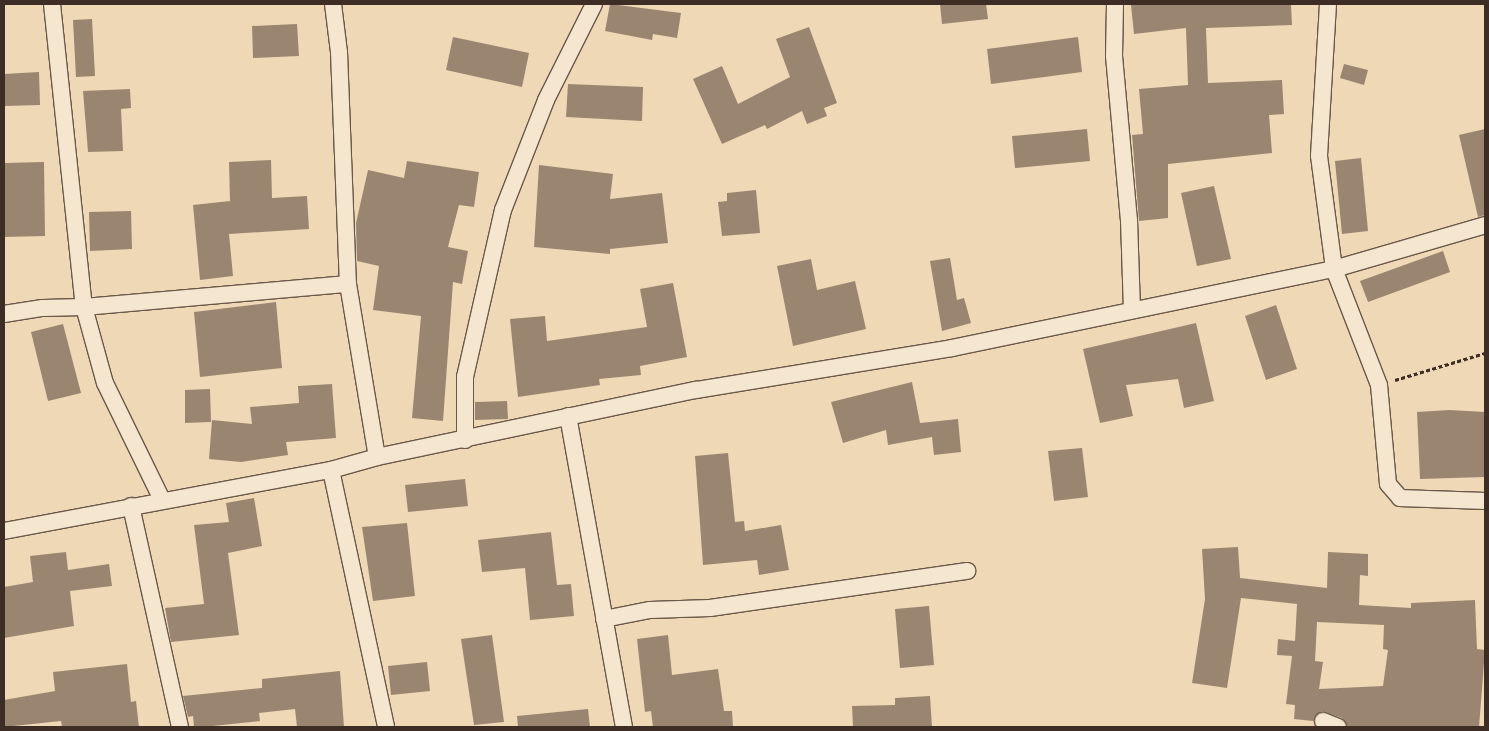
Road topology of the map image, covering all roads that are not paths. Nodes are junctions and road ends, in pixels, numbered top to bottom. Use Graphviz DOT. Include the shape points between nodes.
graph roads {
  1 [pos="52,4"];
  2 [pos="333,4"];
  3 [pos="594,4"];
  4 [pos="1116,4"];
  5 [pos="1328,4"];
  6 [pos="1485,226"];
  7 [pos="1334,270"];
  8 [pos="348,284"];
  9 [pos="84,307"];
  10 [pos="1132,310"];
  11 [pos="4,314"];
  12 [pos="568,416"];
  13 [pos="465,440"];
  14 [pos="377,457"];
  15 [pos="331,470"];
  16 [pos="162,500"];
  17 [pos="1485,501"];
  18 [pos="131,506"];
  19 [pos="4,531"];
  20 [pos="967,571"];
  21 [pos="604,619"];
  22 [pos="180,727"];
  23 [pos="386,727"];
  24 [pos="624,727"];
  1 -- 9 [label="street"];
  2 -- 8 [label="street" via="339,52"];
  3 -- 13 [label="street" via="546,100 503,210 464,377"];
  4 -- 10 [label="street" via="1114,56 1129,220"];
  5 -- 7 [label="street" via="1319,156"];
  6 -- 7 [label="street"];
  7 -- 10 [label="street"];
  7 -- 17 [label="street" via="1379,385 1388,484 1393,494 1400,498"];
  8 -- 9 [label="street"];
  8 -- 14 [label="street"];
  9 -- 11 [label="street" via="43,308"];
  9 -- 16 [label="street" via="105,383"];
  10 -- 12 [label="street" via="952,348 696,390"];
  12 -- 13 [label="street"];
  12 -- 21 [label="street"];
  13 -- 14 [label="street"];
  14 -- 15 [label="street"];
  15 -- 16 [label="street"];
  15 -- 23 [label="street"];
  16 -- 18 [label="street"];
  18 -- 19 [label="street"];
  18 -- 22 [label="street"];
  20 -- 21 [label="street" via="710,608 650,610"];
  21 -- 24 [label="street"];
}
